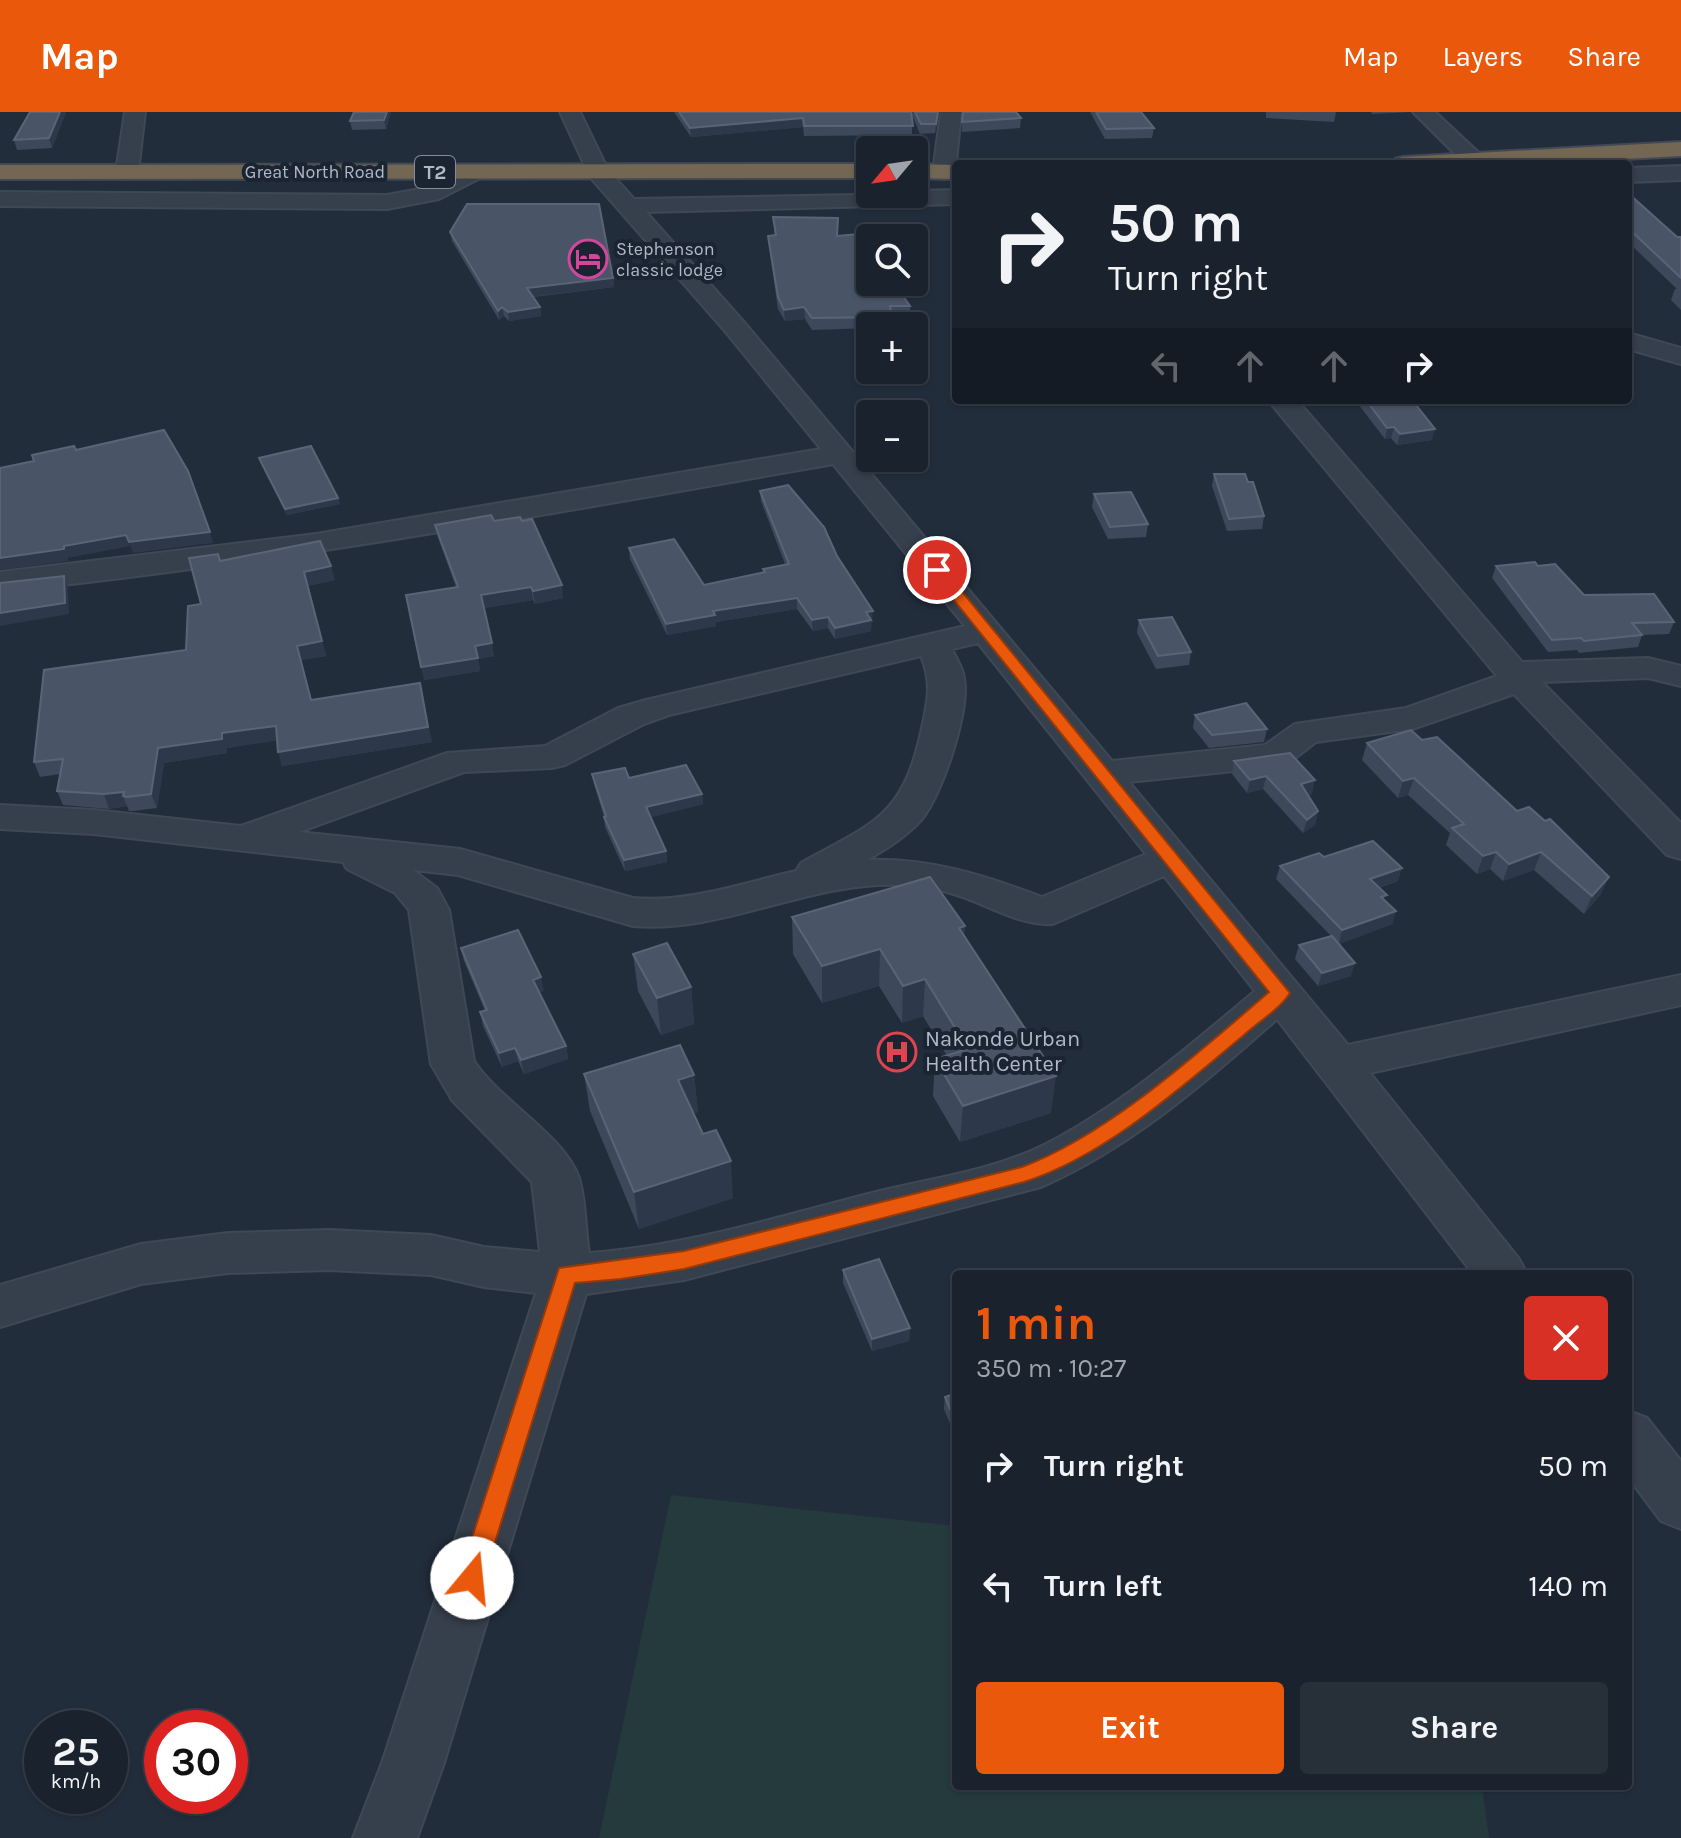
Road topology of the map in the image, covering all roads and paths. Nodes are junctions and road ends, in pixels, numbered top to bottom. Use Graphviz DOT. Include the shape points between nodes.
graph roads {
  1 [pos="135,112"];
  2 [pos="951,112"];
  3 [pos="1423,112"];
  4 [pos="574,113"];
  5 [pos="1681,149"];
  6 [pos="1473,160"];
  7 [pos="1491,160"];
  8 [pos="856,171"];
  9 [pos="928,171"];
  10 [pos="0,172"];
  11 [pos="127,172"];
  12 [pos="474,172"];
  13 [pos="598,172"];
  14 [pos="950,172"];
  15 [pos="1681,173"];
  16 [pos="1632,175"];
  17 [pos="952,197"];
  18 [pos="0,199"];
  19 [pos="627,206"];
  20 [pos="1632,342"];
  21 [pos="1681,356"];
  22 [pos="1285,404"];
  23 [pos="841,454"];
  24 [pos="0,582"];
  25 [pos="987,631"];
  26 [pos="932,643"];
  27 [pos="1681,676"];
  28 [pos="1516,677"];
  29 [pos="1102,773"];
  30 [pos="0,817"];
  31 [pos="246,837"];
  32 [pos="1681,846"];
  33 [pos="337,848"];
  34 [pos="1171,858"];
  35 [pos="786,888"];
  36 [pos="1681,990"];
  37 [pos="1280,993"];
  38 [pos="1338,1064"];
  39 [pos="1499,1270"];
  40 [pos="567,1275"];
  41 [pos="0,1306"];
  42 [pos="1632,1440"];
  43 [pos="1681,1503"];
  44 [pos="385,1838"];
  1 -- 11 [label="street"];
  2 -- 14 [label="street"];
  3 -- 6 [label="street"];
  4 -- 13 [label="street"];
  5 -- 7 [label="highway"];
  8 -- 13 [label="highway, Great North Road / T2"];
  9 -- 14 [label="highway"];
  10 -- 11 [label="highway, Great North Road / T2"];
  11 -- 12 [label="highway, Great North Road / T2"];
  12 -- 13 [label="highway, Great North Road / T2"];
  12 -- 18 [label="street" via="431,194 387,202"];
  13 -- 19 [label="street"];
  15 -- 16 [label="street"];
  17 -- 19 [label="street"];
  19 -- 23 [label="street"];
  20 -- 21 [label="street"];
  22 -- 28 [label="street"];
  23 -- 24 [label="street" via="172,564"];
  23 -- 25 [label="street"];
  25 -- 26 [label="street"];
  25 -- 29 [label="street"];
  26 -- 31 [label="street" via="645,710 552,757 460,761"];
  26 -- 35 [label="street" via="947,676 947,690 917,798 875,838"];
  27 -- 28 [label="street" via="1648,668"];
  28 -- 29 [label="street" via="1412,718 1308,732 1272,756"];
  28 -- 32 [label="street"];
  29 -- 34 [label="street"];
  30 -- 31 [label="street"];
  31 -- 33 [label="street"];
  33 -- 35 [label="street" via="482,867 644,913 672,913"];
  33 -- 40 [label="street" via="409,884 423,898 453,1064 468,1088 555,1178"];
  34 -- 35 [label="street" via="1053,910 1039,911 934,876 857,873"];
  34 -- 37 [label="street"];
  36 -- 38 [label="street"];
  37 -- 38 [label="street"];
  37 -- 40 [label="street" via="1194,1066 1080,1150 1054,1163 684,1260"];
  38 -- 39 [label="street"];
  40 -- 41 [label="street" via="484,1267 431,1255 228,1253 141,1264"];
  40 -- 44 [label="street"];
  42 -- 43 [label="street"];
}
